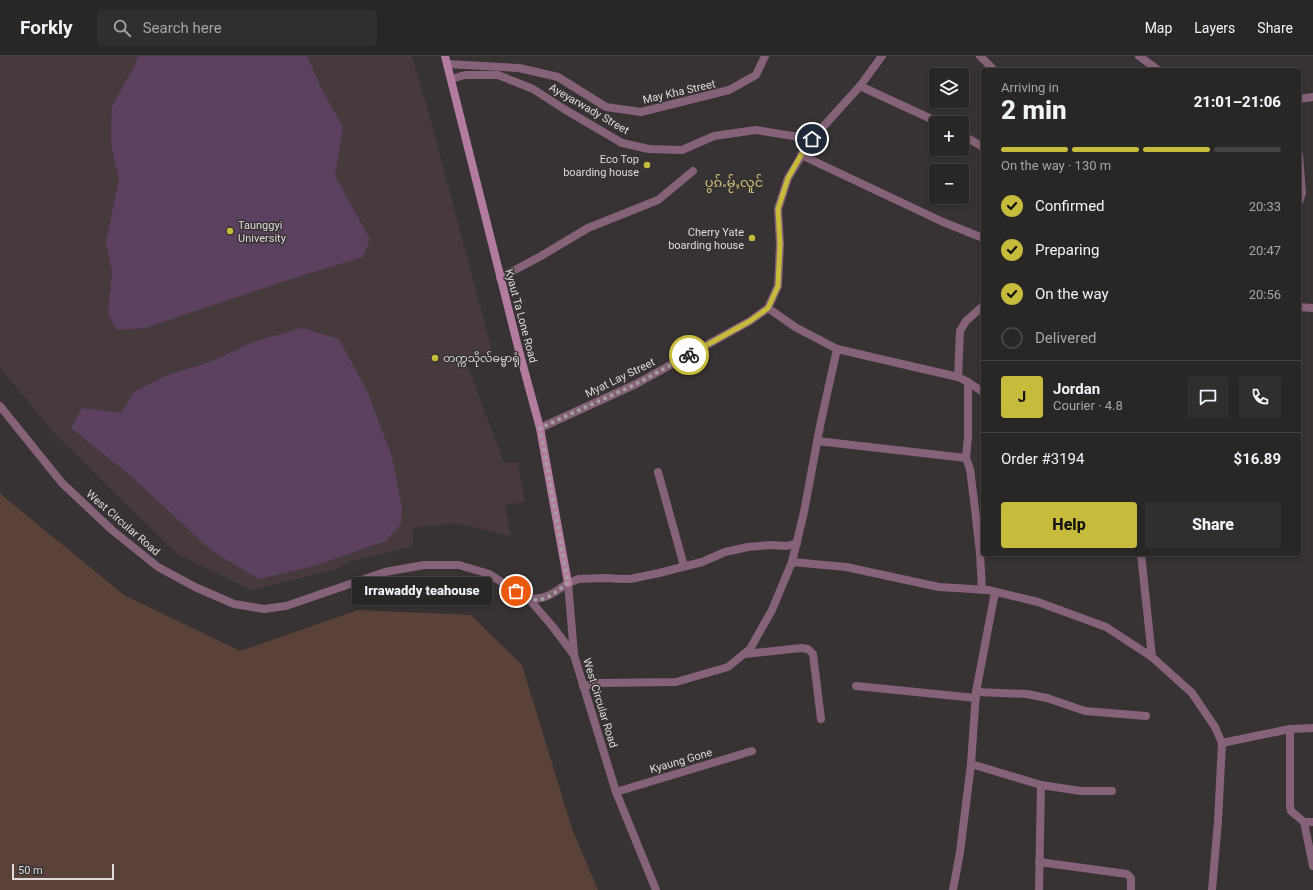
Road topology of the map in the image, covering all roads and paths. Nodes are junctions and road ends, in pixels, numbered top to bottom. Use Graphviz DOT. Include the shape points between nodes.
graph roads {
  1 [pos="765,56"];
  2 [pos="882,56"];
  3 [pos="980,56"];
  4 [pos="1140,56"];
  5 [pos="446,60"];
  6 [pos="992,68"];
  7 [pos="1155,68"];
  8 [pos="451,79"];
  9 [pos="860,86"];
  10 [pos="1313,98"];
  11 [pos="1301,99"];
  12 [pos="929,118"];
  13 [pos="812,139"];
  14 [pos="969,139"];
  15 [pos="981,146"];
  16 [pos="801,155"];
  17 [pos="693,171"];
  18 [pos="1301,180"];
  19 [pos="1301,196"];
  20 [pos="981,237"];
  21 [pos="500,278"];
  22 [pos="1301,307"];
  23 [pos="768,308"];
  24 [pos="981,308"];
  25 [pos="1313,308"];
  26 [pos="837,349"];
  27 [pos="958,377"];
  28 [pos="968,382"];
  29 [pos="981,391"];
  30 [pos="0,406"];
  31 [pos="540,428"];
  32 [pos="817,441"];
  33 [pos="966,458"];
  34 [pos="658,472"];
  35 [pos="979,509"];
  36 [pos="797,543"];
  37 [pos="1141,556"];
  38 [pos="792,562"];
  39 [pos="684,566"];
  40 [pos="568,583"];
  41 [pos="982,590"];
  42 [pos="995,592"];
  43 [pos="530,599"];
  44 [pos="745,654"];
  45 [pos="574,655"];
  46 [pos="1152,657"];
  47 [pos="583,686"];
  48 [pos="856,686"];
  49 [pos="976,695"];
  50 [pos="1146,716"];
  51 [pos="821,719"];
  52 [pos="1313,728"];
  53 [pos="1290,729"];
  54 [pos="1222,743"];
  55 [pos="752,751"];
  56 [pos="971,764"];
  57 [pos="1041,785"];
  58 [pos="1112,791"];
  59 [pos="616,792"];
  60 [pos="1304,822"];
  61 [pos="1313,822"];
  62 [pos="1039,862"];
  63 [pos="1313,866"];
  64 [pos="656,890"];
  65 [pos="953,890"];
  66 [pos="1039,890"];
  67 [pos="1131,890"];
  68 [pos="1212,890"];
  1 -- 5 [label="street, May Kha Street" via="756,75 730,90 641,112 606,107 558,77 519,68"];
  2 -- 9 [label="street, Myat Lay Street"];
  3 -- 6 [label="street"];
  4 -- 7 [label="street"];
  5 -- 8 [label="main road, Kyaut Ta Lone Road"];
  8 -- 13 [label="street, Ayeyarwady Street" via="498,75 533,89 622,143 649,149 682,150 714,136 756,130"];
  8 -- 21 [label="main road, Kyaut Ta Lone Road"];
  9 -- 12 [label="street"];
  9 -- 13 [label="street, Myat Lay Street"];
  10 -- 11 [label="street"];
  13 -- 16 [label="street, Myat Lay Street"];
  14 -- 15 [label="street"];
  16 -- 20 [label="street" via="942,222"];
  16 -- 23 [label="street, Myat Lay Street" via="788,178 778,209 778,286"];
  17 -- 21 [label="street" via="658,200 588,228"];
  18 -- 19 [label="street"];
  21 -- 31 [label="main road, Kyaut Ta Lone Road"];
  22 -- 25 [label="street"];
  23 -- 26 [label="street" via="795,327"];
  23 -- 31 [label="street, Myat Lay Street" via="750,321 636,384"];
  24 -- 27 [label="street" via="966,321 960,331"];
  26 -- 27 [label="street"];
  26 -- 32 [label="street"];
  27 -- 28 [label="street"];
  28 -- 29 [label="street"];
  28 -- 33 [label="street"];
  30 -- 43 [label="street, West Circular Road" via="62,483 112,530 158,567 234,604 264,609 286,606 385,572 424,565 459,566 489,574"];
  31 -- 40 [label="main road, Kyaut Ta Lone Road"];
  32 -- 33 [label="street"];
  32 -- 36 [label="street"];
  33 -- 35 [label="street"];
  34 -- 39 [label="street"];
  35 -- 41 [label="street"];
  36 -- 38 [label="street"];
  36 -- 39 [label="street" via="787,546 748,547"];
  37 -- 46 [label="street"];
  38 -- 41 [label="street" via="846,567 939,587"];
  38 -- 44 [label="street" via="772,610"];
  39 -- 40 [label="street" via="630,578 579,579"];
  40 -- 43 [label="street" via="549,596"];
  40 -- 45 [label="street"];
  41 -- 42 [label="street"];
  42 -- 46 [label="street" via="1038,602 1106,627"];
  42 -- 49 [label="street"];
  43 -- 45 [label="street, West Circular Road"];
  44 -- 47 [label="street" via="728,667 676,682 600,683"];
  44 -- 51 [label="street" via="808,649 813,654"];
  45 -- 47 [label="street, West Circular Road"];
  46 -- 54 [label="street" via="1192,693 1215,727"];
  47 -- 59 [label="street, West Circular Road"];
  48 -- 49 [label="street"];
  49 -- 50 [label="street" via="1027,694 1085,711"];
  49 -- 56 [label="street"];
  52 -- 53 [label="street"];
  53 -- 54 [label="street"];
  53 -- 60 [label="street" via="1291,811"];
  54 -- 68 [label="street"];
  55 -- 59 [label="street, Kyaung Gone"];
  56 -- 57 [label="street"];
  56 -- 65 [label="street"];
  57 -- 58 [label="street" via="1081,791"];
  57 -- 62 [label="street"];
  59 -- 64 [label="street, West Circular Road"];
  60 -- 61 [label="street"];
  60 -- 63 [label="street"];
  62 -- 66 [label="street"];
  62 -- 67 [label="street" via="1128,874 1131,878"];
}
